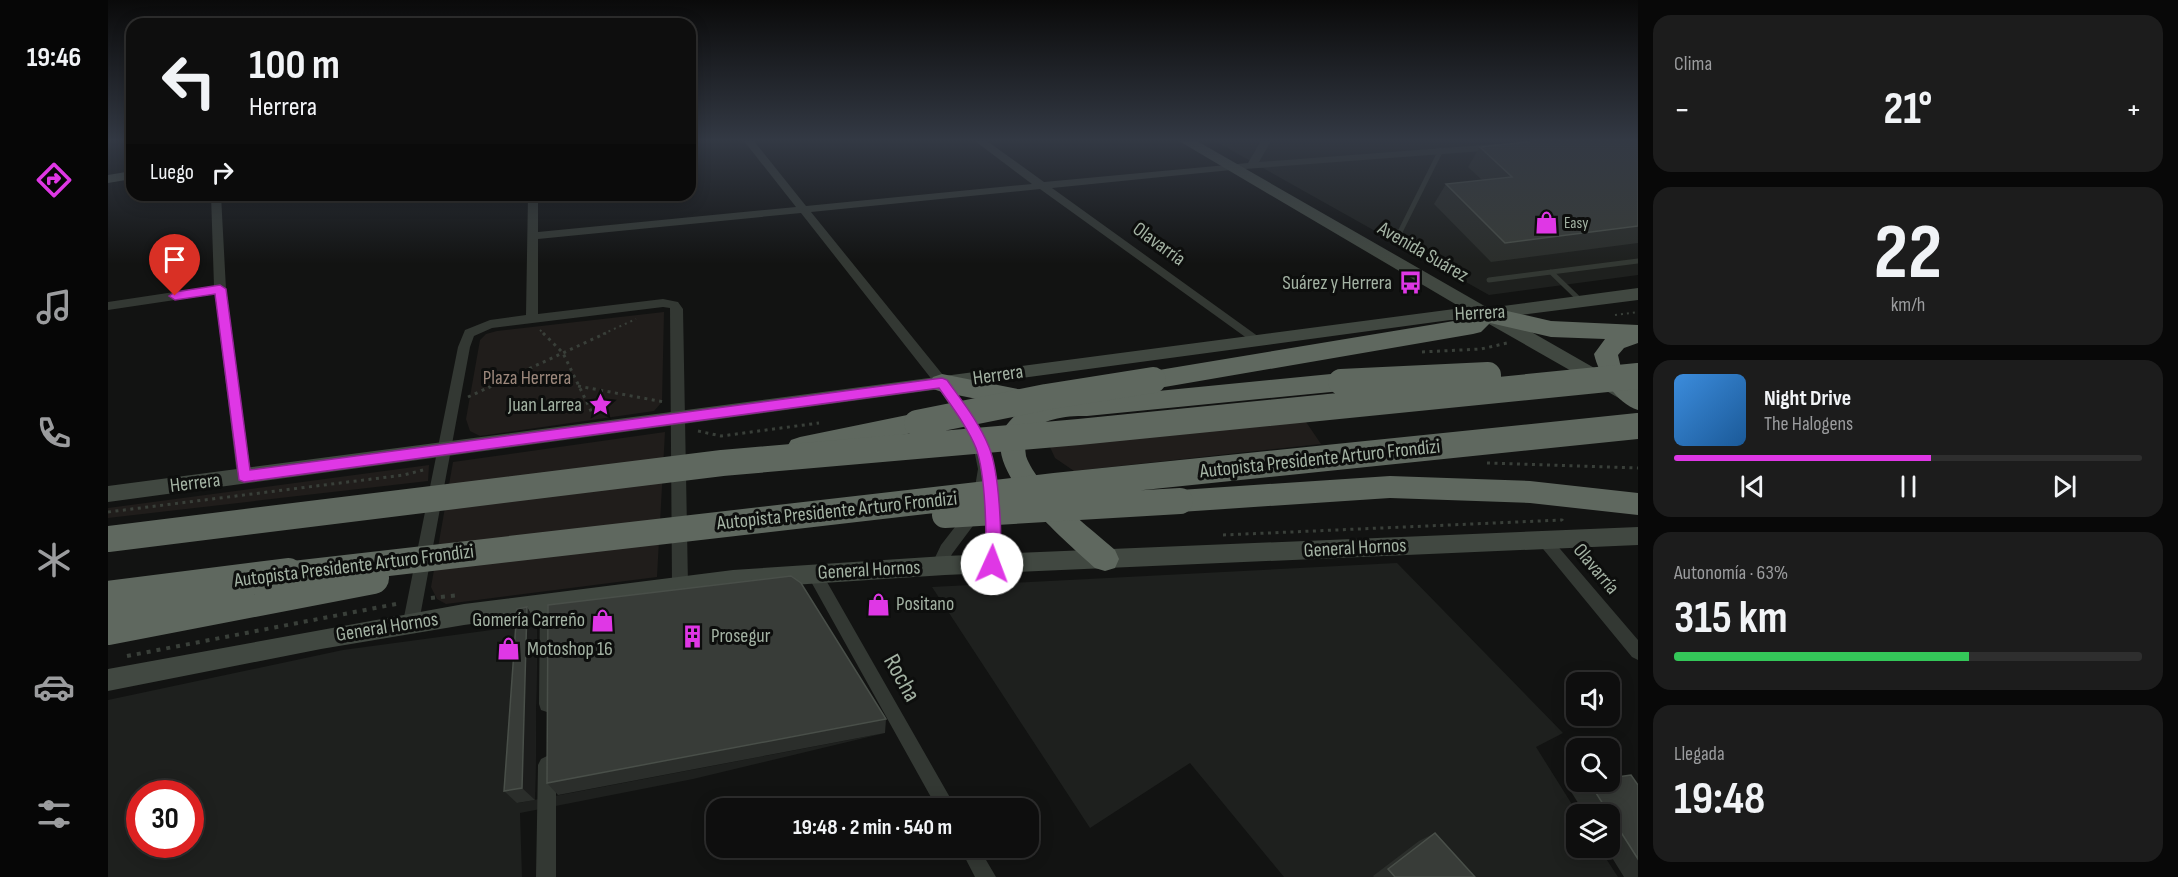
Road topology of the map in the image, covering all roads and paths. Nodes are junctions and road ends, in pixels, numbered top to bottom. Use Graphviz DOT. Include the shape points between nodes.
graph roads {
  1 [pos="783,182"];
  2 [pos="1036,182"];
  3 [pos="1083,182"];
  4 [pos="1257,182"];
  5 [pos="1425,182"];
  6 [pos="1042,186"];
  7 [pos="216,201"];
  8 [pos="533,201"];
  9 [pos="806,210"];
  10 [pos="533,236"];
  11 [pos="1398,236"];
  12 [pos="1638,261"];
  13 [pos="1551,272"];
  14 [pos="1489,280"];
  15 [pos="220,289"];
  16 [pos="1638,294"];
  17 [pos="1582,302"];
  18 [pos="650,304"];
  19 [pos="108,306"];
  20 [pos="1485,314"];
  21 [pos="532,319"];
  22 [pos="1638,334"];
  23 [pos="1256,340"];
  24 [pos="563,353"];
  25 [pos="1638,368"];
  26 [pos="1638,376"];
  27 [pos="942,383"];
  28 [pos="578,386"];
  29 [pos="1638,401"];
  30 [pos="454,405"];
  31 [pos="1063,407"];
  32 [pos="678,417"];
  33 [pos="823,423"];
  34 [pos="1638,426"];
  35 [pos="600,428"];
  36 [pos="444,458"];
  37 [pos="722,463"];
  38 [pos="1485,463"];
  39 [pos="1638,468"];
  40 [pos="985,469"];
  41 [pos="244,476"];
  42 [pos="108,494"];
  43 [pos="1638,504"];
  44 [pos="108,512"];
  45 [pos="792,516"];
  46 [pos="1638,536"];
  47 [pos="108,538"];
  48 [pos="1544,540"];
  49 [pos="554,543"];
  50 [pos="1105,559"];
  51 [pos="992,564"];
  52 [pos="939,566"];
  53 [pos="814,573"];
  54 [pos="680,585"];
  55 [pos="108,597"];
  56 [pos="548,604"];
  57 [pos="411,622"];
  58 [pos="108,629"];
  59 [pos="1638,652"];
  60 [pos="108,680"];
  61 [pos="547,723"];
  62 [pos="547,746"];
  63 [pos="941,798"];
  64 [pos="975,858"];
  65 [pos="546,877"];
  66 [pos="986,877"];
  1 -- 9 [label="street"];
  2 -- 6 [label="street, Olavarría"];
  3 -- 6 [label="street"];
  4 -- 20 [label="street, Avenida Suárez"];
  5 -- 11 [label="lane"];
  6 -- 9 [label="street"];
  6 -- 23 [label="street, Olavarría"];
  7 -- 15 [label="street"];
  8 -- 10 [label="street"];
  9 -- 10 [label="street"];
  9 -- 27 [label="street"];
  10 -- 21 [label="street"];
  12 -- 13 [label="lane"];
  13 -- 14 [label="lane"];
  13 -- 17 [label="lane"];
  15 -- 19 [label="street"];
  15 -- 41 [label="street"];
  16 -- 17 [label="street, Herrera"];
  17 -- 20 [label="street, Herrera"];
  18 -- 21 [label="street"];
  18 -- 24 [label="path" via="648,314"];
  18 -- 32 [label="street" via="674,305 679,313"];
  20 -- 22 [label="highway" via="1551,328"];
  20 -- 23 [label="street, Herrera" via="1450,314"];
  20 -- 29 [label="street, Avenida Suárez"];
  20 -- 37 [label="highway, bridge" via="1473,326 1046,397"];
  21 -- 24 [label="path"];
  21 -- 30 [label="street" via="490,324 469,333"];
  22 -- 29 [label="highway" via="1616,342 1605,354 1610,371"];
  23 -- 27 [label="street, Herrera"];
  24 -- 28 [label="path"];
  24 -- 30 [label="path"];
  25 -- 31 [label="highway, bridge" via="1341,382"];
  26 -- 37 [label="highway, bridge"];
  27 -- 31 [label="highway"];
  27 -- 32 [label="street, Herrera"];
  27 -- 40 [label="street" via="979,439"];
  28 -- 32 [label="path" via="662,402"];
  28 -- 35 [label="path"];
  30 -- 36 [label="street"];
  31 -- 50 [label="highway" via="1030,418 1013,431 1011,455 1036,493"];
  32 -- 33 [label="path" via="699,431 721,436"];
  32 -- 35 [label="street, Herrera"];
  32 -- 54 [label="street"];
  34 -- 45 [label="highway, Autopista Presidente Arturo Frondizi, bridge"];
  35 -- 36 [label="street, Herrera"];
  36 -- 41 [label="street, Herrera"];
  36 -- 44 [label="path" via="404,475"];
  36 -- 57 [label="street"];
  37 -- 47 [label="highway, bridge"];
  38 -- 39 [label="path"];
  40 -- 51 [label="street" via="994,548"];
  40 -- 52 [label="street" via="979,507 946,550"];
  41 -- 42 [label="street, Herrera"];
  43 -- 45 [label="highway, bridge" via="1530,492 1400,487 847,520"];
  45 -- 49 [label="highway, Autopista Presidente Arturo Frondizi, bridge"];
  46 -- 48 [label="street, General Hornos"];
  48 -- 50 [label="street, General Hornos"];
  48 -- 59 [label="street, Olavarría"];
  49 -- 55 [label="highway, Autopista Presidente Arturo Frondizi, bridge"];
  49 -- 58 [label="highway, bridge"];
  50 -- 51 [label="street, General Hornos"];
  51 -- 52 [label="street, General Hornos"];
  52 -- 53 [label="street, General Hornos"];
  53 -- 54 [label="street, General Hornos"];
  53 -- 63 [label="street, Rocha"];
  54 -- 56 [label="street, General Hornos"];
  56 -- 57 [label="street, General Hornos"];
  56 -- 61 [label="street"];
  57 -- 60 [label="street, General Hornos" via="289,642"];
  62 -- 65 [label="street"];
  64 -- 66 [label="street"];
}
